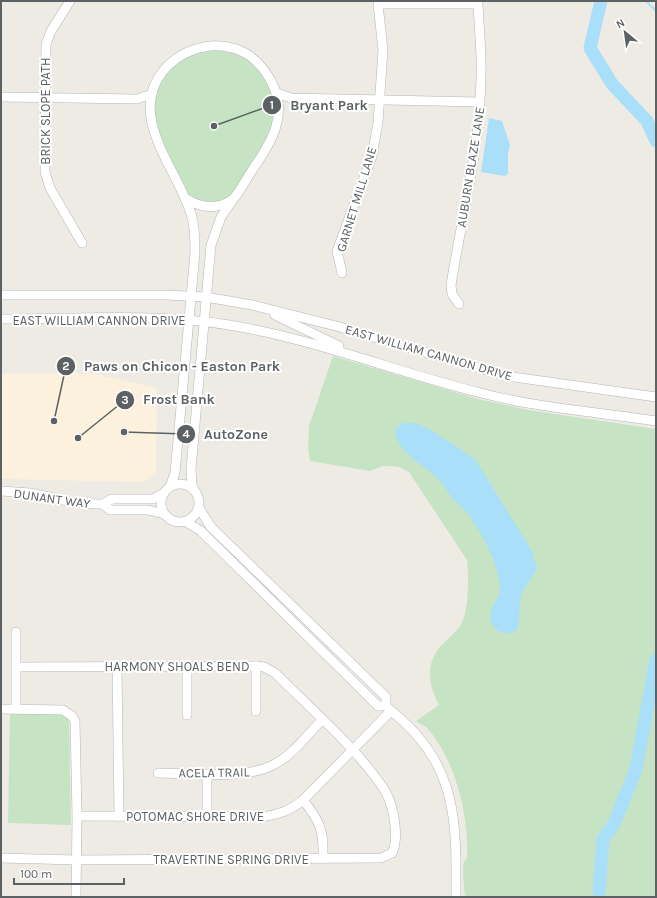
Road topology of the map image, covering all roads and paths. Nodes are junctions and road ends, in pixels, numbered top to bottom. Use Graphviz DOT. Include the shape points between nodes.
graph roads {
  1 [pos="70,1"];
  2 [pos="478,4"];
  3 [pos="277,93"];
  4 [pos="152,94"];
  5 [pos="1,97"];
  6 [pos="45,97"];
  7 [pos="291,98"];
  8 [pos="137,99"];
  9 [pos="380,100"];
  10 [pos="480,102"];
  11 [pos="149,107"];
  12 [pos="280,107"];
  13 [pos="185,198"];
  14 [pos="232,201"];
  15 [pos="82,242"];
  16 [pos="342,273"];
  17 [pos="1,295"];
  18 [pos="190,296"];
  19 [pos="206,297"];
  20 [pos="458,304"];
  21 [pos="252,306"];
  22 [pos="1,319"];
  23 [pos="189,320"];
  24 [pos="204,321"];
  25 [pos="383,365"];
  26 [pos="652,396"];
  27 [pos="652,420"];
  28 [pos="167,490"];
  29 [pos="194,490"];
  30 [pos="1,491"];
  31 [pos="103,504"];
  32 [pos="199,508"];
  33 [pos="164,514"];
  34 [pos="186,522"];
  35 [pos="16,632"];
  36 [pos="117,666"];
  37 [pos="187,666"];
  38 [pos="256,666"];
  39 [pos="16,667"];
  40 [pos="389,708"];
  41 [pos="1,709"];
  42 [pos="16,709"];
  43 [pos="256,711"];
  44 [pos="187,715"];
  45 [pos="322,720"];
  46 [pos="352,750"];
  47 [pos="158,773"];
  48 [pos="207,774"];
  49 [pos="303,800"];
  50 [pos="77,816"];
  51 [pos="119,816"];
  52 [pos="207,816"];
  53 [pos="389,855"];
  54 [pos="1,858"];
  55 [pos="323,858"];
  56 [pos="76,860"];
  57 [pos="76,897"];
  58 [pos="456,897"];
  1 -- 6 [label="street, BRICK SLOPE PATH" via="47,39"];
  2 -- 9 [label="street, GARNET MILL LANE" via="378,4 383,50"];
  2 -- 10 [label="street, AUBURN BLAZE LANE"];
  3 -- 4 [label="street" via="265,70 248,54 212,45 193,50 175,60 160,76"];
  3 -- 7 [label="street"];
  3 -- 12 [label="street"];
  4 -- 8 [label="street"];
  4 -- 11 [label="street"];
  5 -- 6 [label="street"];
  6 -- 8 [label="street"];
  6 -- 15 [label="street, BRICK SLOPE PATH" via="47,180"];
  7 -- 9 [label="street"];
  7 -- 12 [label="street"];
  8 -- 11 [label="street"];
  9 -- 10 [label="street"];
  9 -- 16 [label="street, GARNET MILL LANE" via="372,156 337,251"];
  10 -- 20 [label="street, AUBURN BLAZE LANE" via="476,142 451,285 452,294"];
  11 -- 13 [label="street" via="152,128"];
  12 -- 14 [label="street" via="271,142"];
  13 -- 14 [label="street" via="199,206 212,207"];
  13 -- 18 [label="street" via="192,216 194,240"];
  14 -- 19 [label="street" via="221,217 211,244"];
  17 -- 18 [label="street, EAST WILLIAM CANNON DRIVE"];
  18 -- 19 [label="street, EAST WILLIAM CANNON DRIVE"];
  18 -- 23 [label="street"];
  19 -- 21 [label="street, EAST WILLIAM CANNON DRIVE"];
  19 -- 24 [label="street"];
  21 -- 25 [label="street, EAST WILLIAM CANNON DRIVE"];
  21 -- 26 [label="street, EAST WILLIAM CANNON DRIVE" via="336,326 506,376"];
  22 -- 23 [label="street, EAST WILLIAM CANNON DRIVE"];
  23 -- 24 [label="street, EAST WILLIAM CANNON DRIVE"];
  23 -- 28 [label="street" via="175,473"];
  24 -- 25 [label="street, EAST WILLIAM CANNON DRIVE" via="290,337"];
  24 -- 29 [label="street" via="191,473"];
  25 -- 27 [label="street, EAST WILLIAM CANNON DRIVE" via="514,400"];
  28 -- 29 [label="street" via="181,484 188,485"];
  28 -- 31 [label="street, DUNANT WAY" via="153,498 112,499"];
  28 -- 33 [label="street" via="161,504"];
  29 -- 32 [label="street" via="200,500"];
  30 -- 31 [label="street, DUNANT WAY"];
  31 -- 33 [label="street, DUNANT WAY" via="110,510 148,510"];
  32 -- 34 [label="street" via="193,518"];
  32 -- 40 [label="street" via="211,527 386,697"];
  33 -- 34 [label="street" via="173,521"];
  34 -- 40 [label="street" via="201,530 378,706"];
  35 -- 39 [label="street"];
  36 -- 37 [label="street, HARMONY SHOALS BEND"];
  36 -- 39 [label="street, HARMONY SHOALS BEND"];
  36 -- 51 [label="street"];
  37 -- 38 [label="street, HARMONY SHOALS BEND"];
  37 -- 44 [label="street"];
  38 -- 43 [label="street"];
  38 -- 45 [label="street, HARMONY SHOALS BEND" via="275,673"];
  39 -- 42 [label="street"];
  40 -- 46 [label="street, POTOMAC SHORE DRIVE"];
  40 -- 58 [label="street" via="419,737 428,750 450,799 456,834"];
  41 -- 42 [label="street"];
  42 -- 50 [label="street" via="63,710 75,721"];
  45 -- 46 [label="street, HARMONY SHOALS BEND"];
  45 -- 48 [label="street, ACELA TRAIL" via="292,751 273,765 250,773"];
  46 -- 49 [label="street, POTOMAC SHORE DRIVE"];
  46 -- 53 [label="street, HARMONY SHOALS BEND" via="390,800 395,825 394,846"];
  47 -- 48 [label="street, ACELA TRAIL"];
  48 -- 52 [label="street"];
  49 -- 52 [label="street, POTOMAC SHORE DRIVE" via="291,809 271,816"];
  49 -- 55 [label="street" via="319,822 323,838"];
  50 -- 51 [label="street, POTOMAC SHORE DRIVE"];
  50 -- 56 [label="street"];
  51 -- 52 [label="street, POTOMAC SHORE DRIVE"];
  53 -- 55 [label="street, TRAVERTINE SPRING DRIVE" via="381,858"];
  54 -- 56 [label="street, TRAVERTINE SPRING DRIVE"];
  55 -- 56 [label="street, TRAVERTINE SPRING DRIVE"];
  56 -- 57 [label="street"];
}
